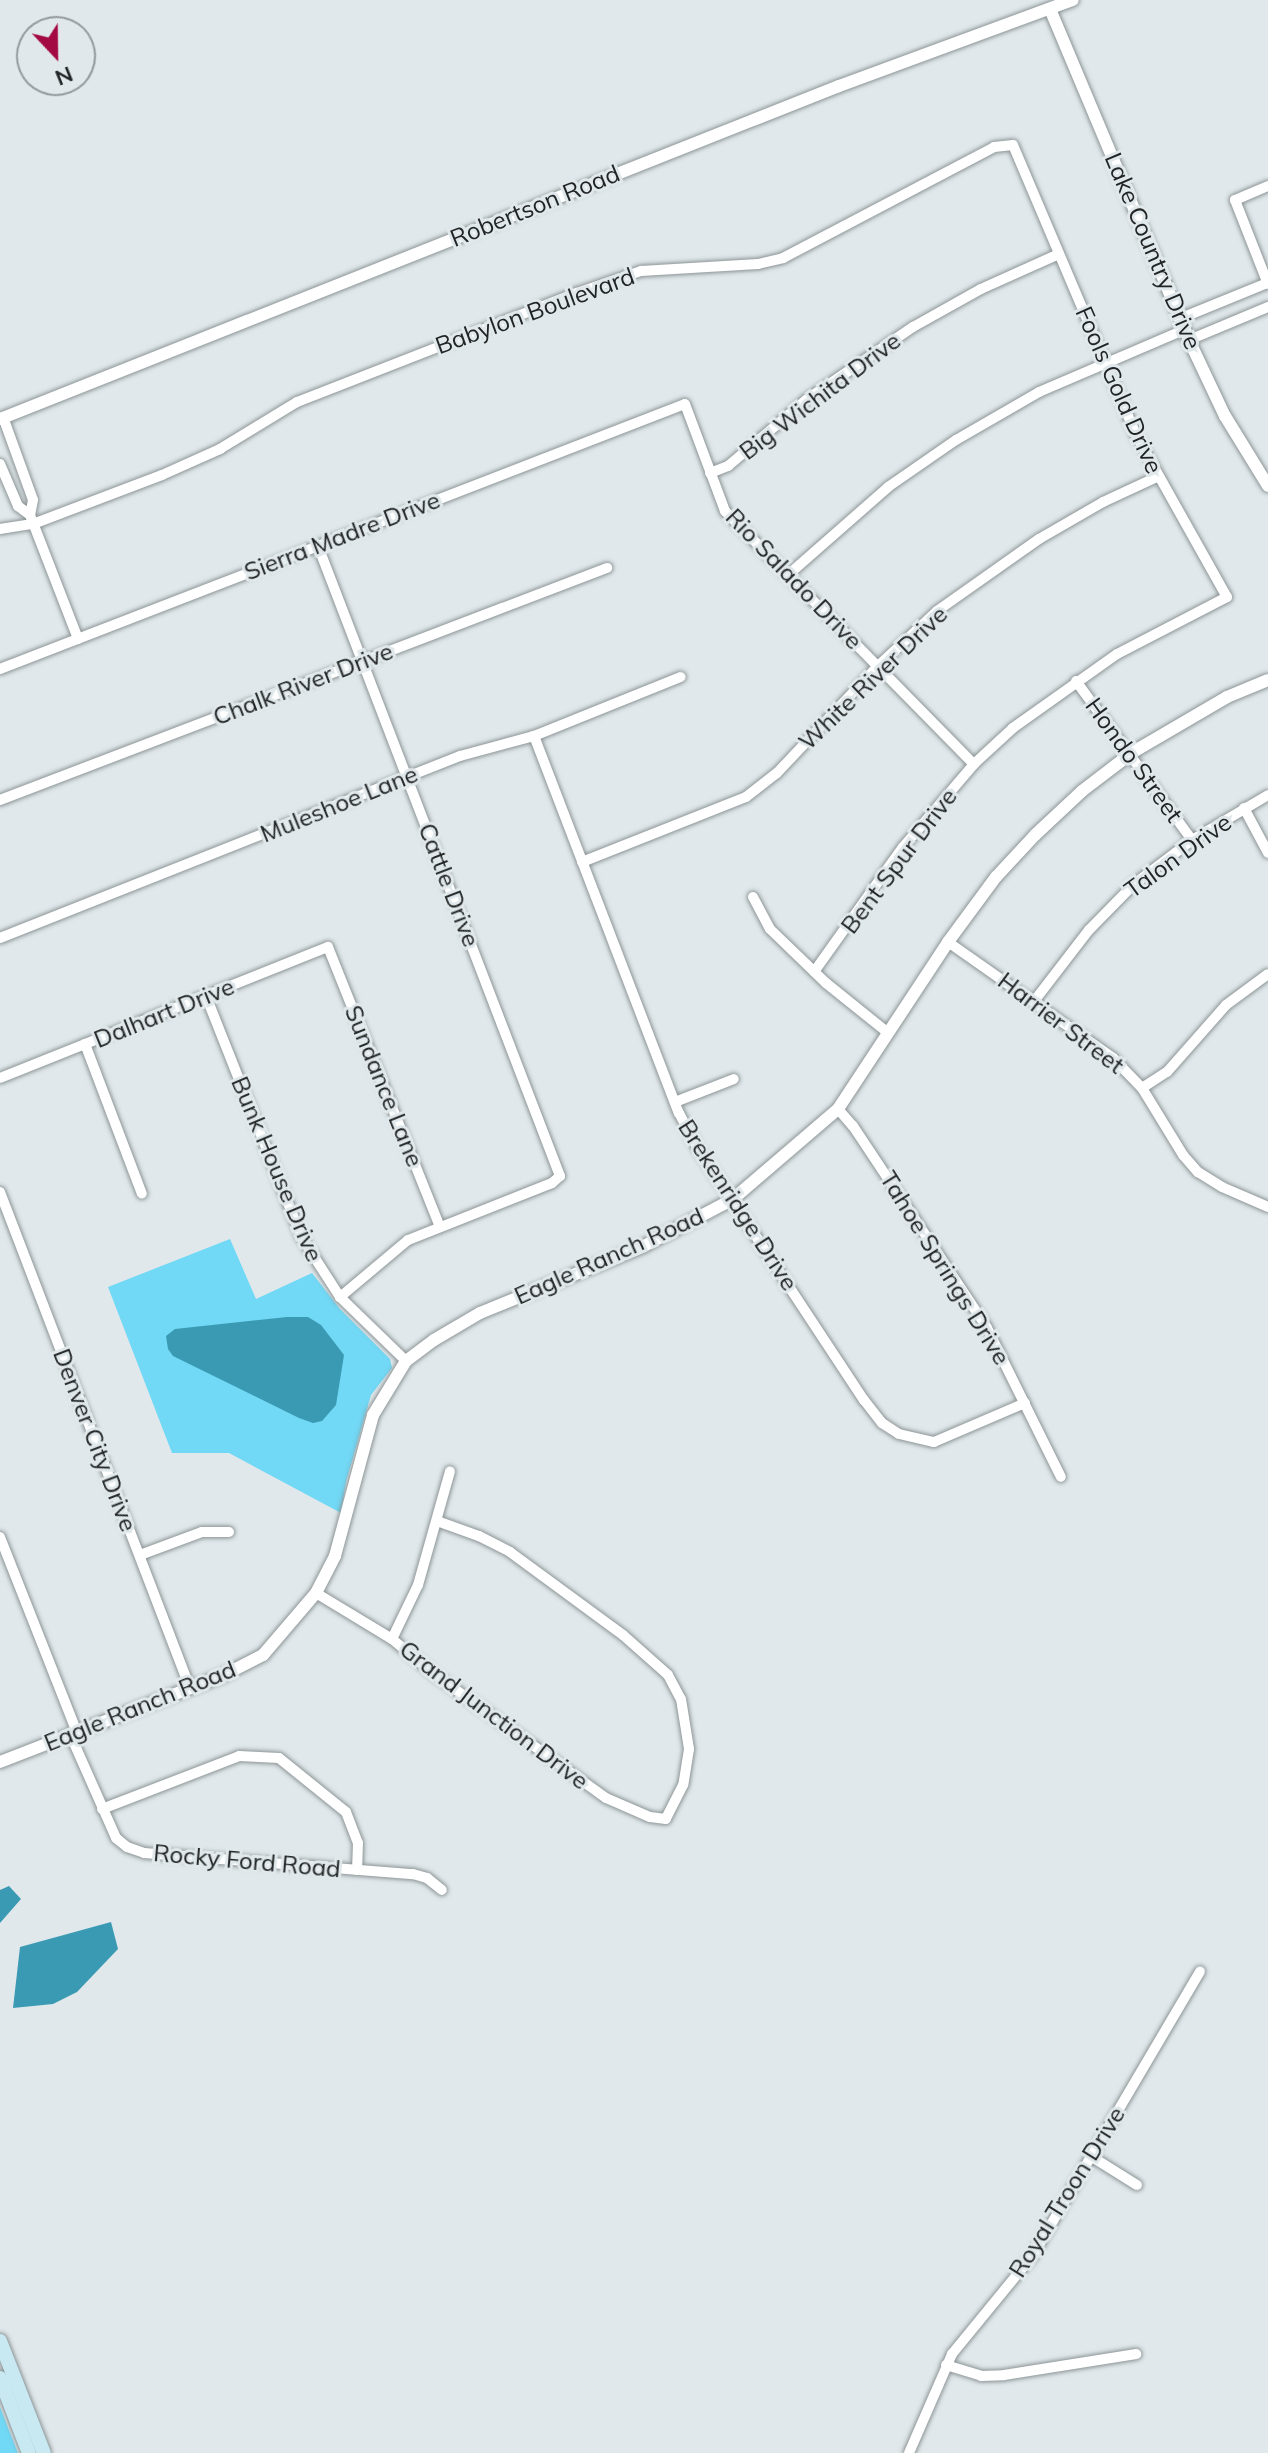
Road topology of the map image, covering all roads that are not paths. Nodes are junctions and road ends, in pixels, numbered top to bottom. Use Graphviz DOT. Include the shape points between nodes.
graph roads {
  1 [pos="1073,0"];
  2 [pos="1050,9"];
  3 [pos="1028,174"];
  4 [pos="1268,186"];
  5 [pos="1059,254"];
  6 [pos="1268,283"];
  7 [pos="1268,307"];
  8 [pos="1184,329"];
  9 [pos="1103,363"];
  10 [pos="685,404"];
  11 [pos="2,418"];
  12 [pos="0,464"];
  13 [pos="710,473"];
  14 [pos="1157,477"];
  15 [pos="1268,486"];
  16 [pos="32,519"];
  17 [pos="0,529"];
  18 [pos="318,546"];
  19 [pos="607,568"];
  20 [pos="788,575"];
  21 [pos="1227,597"];
  22 [pos="78,639"];
  23 [pos="363,661"];
  24 [pos="877,667"];
  25 [pos="0,669"];
  26 [pos="681,677"];
  27 [pos="1268,680"];
  28 [pos="1076,681"];
  29 [pos="534,736"];
  30 [pos="1130,754"];
  31 [pos="974,764"];
  32 [pos="408,777"];
  33 [pos="1268,795"];
  34 [pos="0,800"];
  35 [pos="1244,808"];
  36 [pos="1192,840"];
  37 [pos="1268,853"];
  38 [pos="582,862"];
  39 [pos="753,897"];
  40 [pos="0,938"];
  41 [pos="948,942"];
  42 [pos="328,947"];
  43 [pos="814,972"];
  44 [pos="1268,974"];
  45 [pos="206,996"];
  46 [pos="1035,1000"];
  47 [pos="887,1032"];
  48 [pos="85,1044"];
  49 [pos="0,1078"];
  50 [pos="734,1079"];
  51 [pos="1142,1088"];
  52 [pos="675,1102"];
  53 [pos="838,1109"];
  54 [pos="0,1192"];
  55 [pos="142,1194"];
  56 [pos="733,1199"];
  57 [pos="1268,1207"];
  58 [pos="439,1225"];
  59 [pos="340,1297"];
  60 [pos="406,1361"];
  61 [pos="1025,1403"];
  62 [pos="450,1471"];
  63 [pos="1061,1477"];
  64 [pos="437,1521"];
  65 [pos="229,1532"];
  66 [pos="0,1537"];
  67 [pos="140,1555"];
  68 [pos="316,1593"];
  69 [pos="392,1639"];
  70 [pos="190,1688"];
  71 [pos="74,1733"];
  72 [pos="0,1762"];
  73 [pos="102,1809"];
  74 [pos="666,1819"];
  75 [pos="669,1831"];
  76 [pos="357,1870"];
  77 [pos="442,1890"];
  78 [pos="1200,1971"];
  79 [pos="1092,2157"];
  80 [pos="1137,2185"];
  81 [pos="0,2341"];
  82 [pos="1136,2354"];
  83 [pos="946,2365"];
  84 [pos="0,2378"];
  85 [pos="29,2453"];
  86 [pos="44,2453"];
  87 [pos="909,2453"];
  1 -- 2 [label="street, Robertson Road"];
  2 -- 8 [label="street, Lake Country Drive"];
  2 -- 11 [label="street, Robertson Road" via="839,86"];
  3 -- 5 [label="street, Fools Gold Drive"];
  3 -- 16 [label="street, Babylon Boulevard" via="1013,145 994,147 783,258 641,271 577,293 297,402 220,449"];
  4 -- 6 [label="street" via="1235,200"];
  5 -- 9 [label="street, Fools Gold Drive"];
  5 -- 13 [label="street, Big Wichita Drive" via="913,327 806,400 728,466"];
  6 -- 8 [label="street"];
  7 -- 8 [label="street"];
  8 -- 9 [label="street"];
  8 -- 15 [label="street, Lake Country Drive" via="1225,416"];
  9 -- 14 [label="street, Fools Gold Drive"];
  9 -- 20 [label="street" via="1039,392 956,440 888,487"];
  10 -- 13 [label="street, Rio Salado Drive"];
  10 -- 18 [label="street, Sierra Madre Drive"];
  11 -- 16 [label="street" via="33,500"];
  12 -- 16 [label="street" via="18,506"];
  13 -- 20 [label="street, Rio Salado Drive" via="725,511"];
  14 -- 21 [label="street, Fools Gold Drive"];
  14 -- 24 [label="street, White River Drive" via="1103,502 993,569 937,611"];
  16 -- 17 [label="street"];
  16 -- 22 [label="street"];
  18 -- 22 [label="street, Sierra Madre Drive"];
  18 -- 23 [label="street, Cattle Drive"];
  19 -- 23 [label="street, Chalk River Drive"];
  20 -- 24 [label="street, Rio Salado Drive"];
  21 -- 28 [label="street, Bent Spur Drive"];
  22 -- 25 [label="street, Sierra Madre Drive"];
  23 -- 32 [label="street, Cattle Drive"];
  23 -- 34 [label="street, Chalk River Drive"];
  24 -- 31 [label="street, Rio Salado Drive"];
  24 -- 38 [label="street, White River Drive" via="777,773 746,797"];
  26 -- 29 [label="street, Muleshoe Lane"];
  27 -- 30 [label="street, Eagle Ranch Road" via="1227,697"];
  28 -- 30 [label="street, Hondo Street"];
  28 -- 31 [label="street, Bent Spur Drive"];
  29 -- 32 [label="street, Muleshoe Lane"];
  29 -- 38 [label="street, Brekenridge Drive"];
  30 -- 36 [label="street, Hondo Street"];
  30 -- 41 [label="street, Eagle Ranch Road" via="1035,835"];
  31 -- 43 [label="street, Bent Spur Drive" via="903,847"];
  32 -- 40 [label="street, Muleshoe Lane"];
  32 -- 58 [label="street, Cattle Drive" via="559,1171 558,1178"];
  33 -- 35 [label="street, Talon Drive"];
  35 -- 36 [label="street, Talon Drive"];
  35 -- 37 [label="street"];
  36 -- 46 [label="street, Talon Drive" via="1133,885 1089,930"];
  38 -- 52 [label="street, Brekenridge Drive"];
  39 -- 43 [label="street" via="770,929"];
  41 -- 46 [label="street, Harrier Street"];
  41 -- 47 [label="street, Eagle Ranch Road"];
  42 -- 45 [label="street, Dalhart Drive"];
  42 -- 58 [label="street, Sundance Lane"];
  43 -- 47 [label="street"];
  44 -- 51 [label="street" via="1226,1005 1167,1072"];
  45 -- 48 [label="street, Dalhart Drive"];
  45 -- 59 [label="street, Bunk House Drive" via="302,1238"];
  46 -- 51 [label="street, Harrier Street" via="1113,1058"];
  47 -- 53 [label="street, Eagle Ranch Road"];
  48 -- 49 [label="street, Dalhart Drive"];
  48 -- 55 [label="street"];
  50 -- 52 [label="street"];
  51 -- 57 [label="street, Harrier Street" via="1198,1172"];
  52 -- 56 [label="street, Brekenridge Drive" via="697,1147"];
  53 -- 56 [label="street, Eagle Ranch Road"];
  53 -- 61 [label="street, Tahoe Springs Drive" via="987,1328"];
  54 -- 67 [label="street, Denver City Drive"];
  56 -- 60 [label="street, Eagle Ranch Road" via="644,1246 480,1313"];
  56 -- 61 [label="street, Brekenridge Drive" via="882,1423 916,1441 934,1442"];
  58 -- 59 [label="street" via="390,1251"];
  59 -- 60 [label="street, Bunk House Drive"];
  60 -- 68 [label="street, Eagle Ranch Road" via="373,1415 343,1531"];
  61 -- 63 [label="street, Tahoe Springs Drive"];
  62 -- 64 [label="street"];
  64 -- 69 [label="street" via="418,1585"];
  64 -- 74 [label="street" via="510,1552 668,1675 681,1699 689,1749 683,1785"];
  65 -- 67 [label="street" via="202,1532"];
  66 -- 71 [label="street, Rocky Ford Road"];
  67 -- 70 [label="street, Denver City Drive"];
  68 -- 69 [label="street, Grand Junction Drive"];
  68 -- 70 [label="street, Eagle Ranch Road" via="263,1655"];
  69 -- 74 [label="street, Grand Junction Drive" via="606,1798"];
  70 -- 71 [label="street, Eagle Ranch Road"];
  71 -- 72 [label="street, Eagle Ranch Road"];
  71 -- 73 [label="street, Rocky Ford Road"];
  73 -- 76 [label="street, Rocky Ford Road" via="116,1838 144,1853"];
  73 -- 76 [label="street" via="239,1756 279,1758 346,1812 358,1843"];
  74 -- 75 [label="street"];
  76 -- 77 [label="street, Rocky Ford Road" via="413,1874"];
  78 -- 79 [label="street, Royal Troon Drive"];
  79 -- 80 [label="street"];
  79 -- 83 [label="street, Royal Troon Drive" via="1033,2255"];
  81 -- 86 [label="main road"];
  82 -- 83 [label="street" via="1004,2375 981,2376"];
  83 -- 87 [label="street, Royal Troon Drive"];
  84 -- 85 [label="main road"];
}
